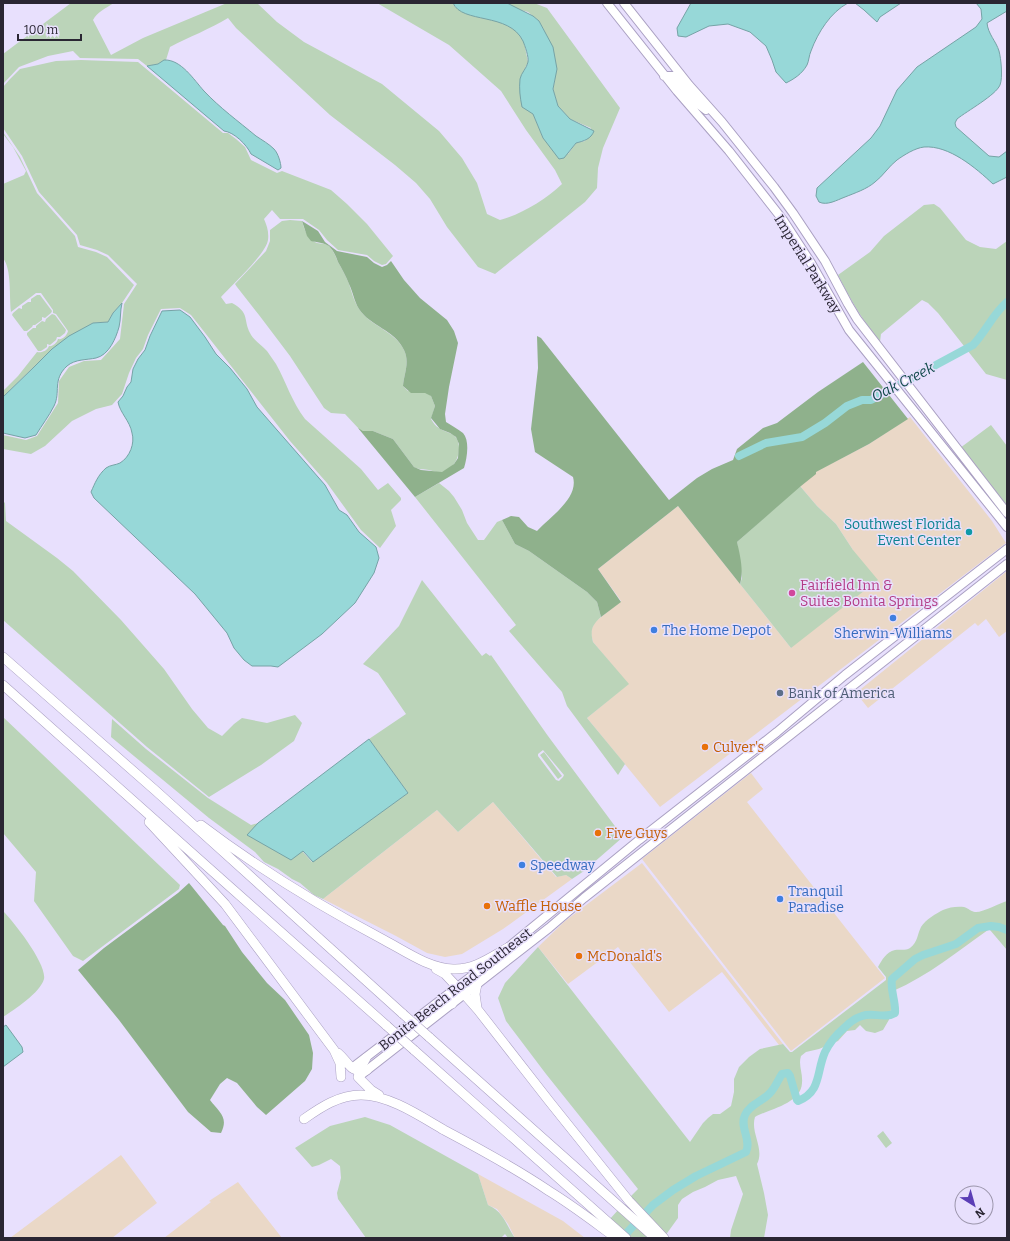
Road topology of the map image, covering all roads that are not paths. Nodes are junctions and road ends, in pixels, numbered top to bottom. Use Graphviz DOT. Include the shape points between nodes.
graph roads {
  1 [pos="607,3"];
  2 [pos="624,3"];
  3 [pos="664,76"];
  4 [pos="714,114"];
  5 [pos="925,406"];
  6 [pos="917,416"];
  7 [pos="934,437"];
  8 [pos="954,444"];
  9 [pos="1007,513"];
  10 [pos="1007,527"];
  11 [pos="1007,549"];
  12 [pos="1007,564"];
  13 [pos="3,657"];
  14 [pos="3,685"];
  15 [pos="119,788"];
  16 [pos="156,791"];
  17 [pos="509,947"];
  18 [pos="423,961"];
  19 [pos="477,984"];
  20 [pos="457,993"];
  21 [pos="452,1004"];
  22 [pos="478,1010"];
  23 [pos="334,1050"];
  24 [pos="366,1058"];
  25 [pos="359,1071"];
  26 [pos="341,1077"];
  27 [pos="404,1107"];
  28 [pos="304,1119"];
  29 [pos="607,1226"];
  30 [pos="616,1238"];
  31 [pos="626,1238"];
  32 [pos="655,1238"];
  33 [pos="664,1238"];
  1 -- 3 [label="main road, Imperial Parkway"];
  2 -- 4 [label="main road, Imperial Parkway"];
  3 -- 4 [label="main road" via="676,78 700,106"];
  3 -- 6 [label="main road, Imperial Parkway" via="783,220 849,330"];
  4 -- 5 [label="main road, Imperial Parkway" via="793,213 825,261 857,319"];
  5 -- 6 [label="main road"];
  5 -- 8 [label="main road, Imperial Parkway"];
  6 -- 7 [label="main road, Imperial Parkway"];
  7 -- 8 [label="main road" via="947,445"];
  7 -- 10 [label="main road, Imperial Parkway"];
  8 -- 9 [label="main road, Imperial Parkway"];
  11 -- 17 [label="main road, Bonita Beach Road Southeast" via="845,675"];
  12 -- 19 [label="main road, Bonita Beach Road Southeast"];
  13 -- 16 [label="highway"];
  14 -- 15 [label="highway"];
  15 -- 23 [label="highway" via="225,904"];
  15 -- 29 [label="highway, bridge" via="388,1026"];
  16 -- 18 [label="highway" via="270,875"];
  16 -- 32 [label="highway, bridge"];
  17 -- 18 [label="highway" via="480,964 463,968 443,968"];
  17 -- 20 [label="main road, Bonita Beach Road Southeast"];
  18 -- 20 [label="highway" via="445,974"];
  19 -- 20 [label="main road, Bonita Beach Road Southeast"];
  19 -- 22 [label="highway" via="475,1002"];
  20 -- 21 [label="highway"];
  20 -- 22 [label="highway"];
  20 -- 24 [label="main road, Bonita Beach Road Southeast"];
  21 -- 25 [label="main road, Bonita Beach Road Southeast"];
  22 -- 33 [label="highway" via="629,1201"];
  23 -- 25 [label="highway"];
  23 -- 26 [label="highway" via="340,1063"];
  24 -- 25 [label="highway"];
  25 -- 27 [label="highway" via="371,1090"];
  27 -- 28 [label="highway" via="377,1097 357,1095 326,1104"];
  27 -- 29 [label="highway"];
  29 -- 30 [label="highway"];
  29 -- 31 [label="highway"];
}
